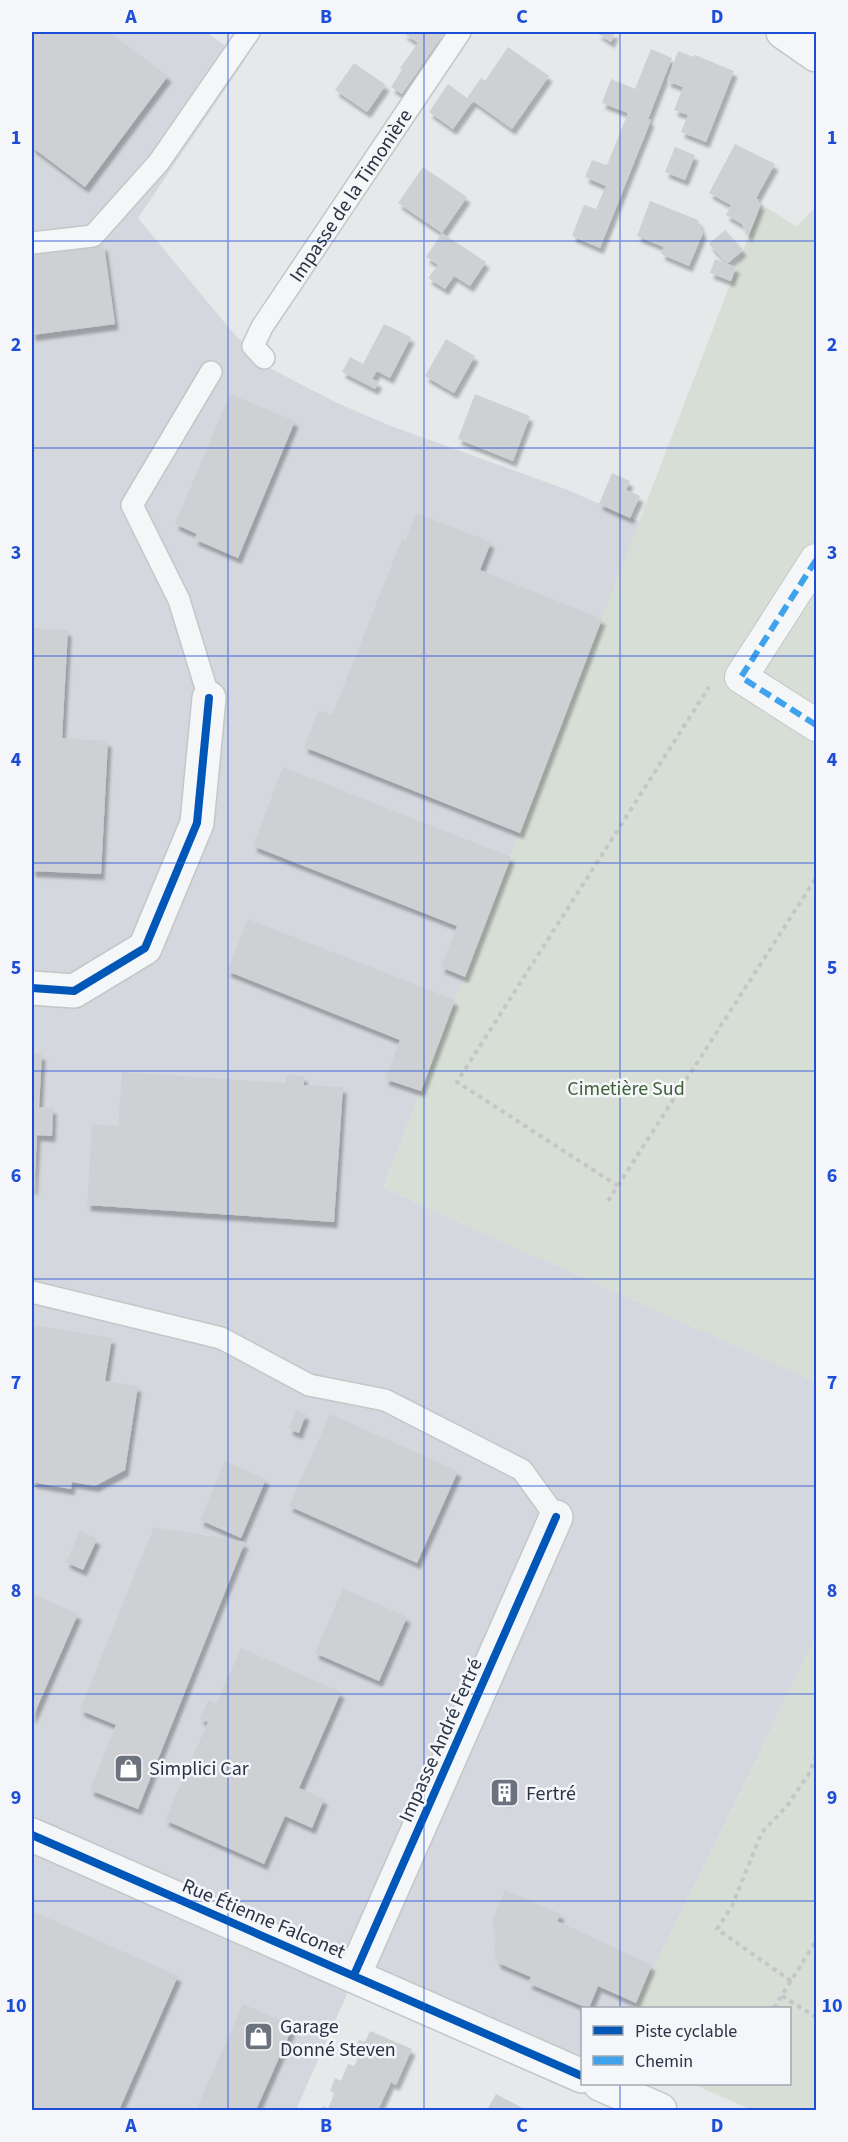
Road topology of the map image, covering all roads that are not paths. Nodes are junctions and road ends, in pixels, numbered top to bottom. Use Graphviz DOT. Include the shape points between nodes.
graph roads {
  1 [pos="460,32"];
  2 [pos="783,32"];
  3 [pos="245,33"];
  4 [pos="816,55"];
  5 [pos="32,243"];
  6 [pos="264,358"];
  7 [pos="211,372"];
  8 [pos="816,560"];
  9 [pos="208,698"];
  10 [pos="816,725"];
  11 [pos="32,988"];
  12 [pos="32,1292"];
  13 [pos="556,1517"];
  14 [pos="32,1835"];
  15 [pos="354,1975"];
  16 [pos="581,2076"];
  17 [pos="602,2085"];
  18 [pos="660,2110"];
  1 -- 6 [label="lane, Impasse de la Timonière" via="262,327 253,346"];
  2 -- 4 [label="street"];
  3 -- 5 [label="lane" via="159,162 93,236"];
  7 -- 9 [label="lane" via="132,506 179,600"];
  8 -- 10 [label="street" via="741,677"];
  9 -- 11 [label="street" via="197,824 145,948 74,991"];
  12 -- 13 [label="lane" via="221,1338 309,1385 385,1400 522,1470"];
  13 -- 15 [label="street, Impasse André Fertré"];
  14 -- 15 [label="street, Rue Étienne Falconet"];
  15 -- 16 [label="street, Rue Étienne Falconet"];
  17 -- 18 [label="street"];
}
